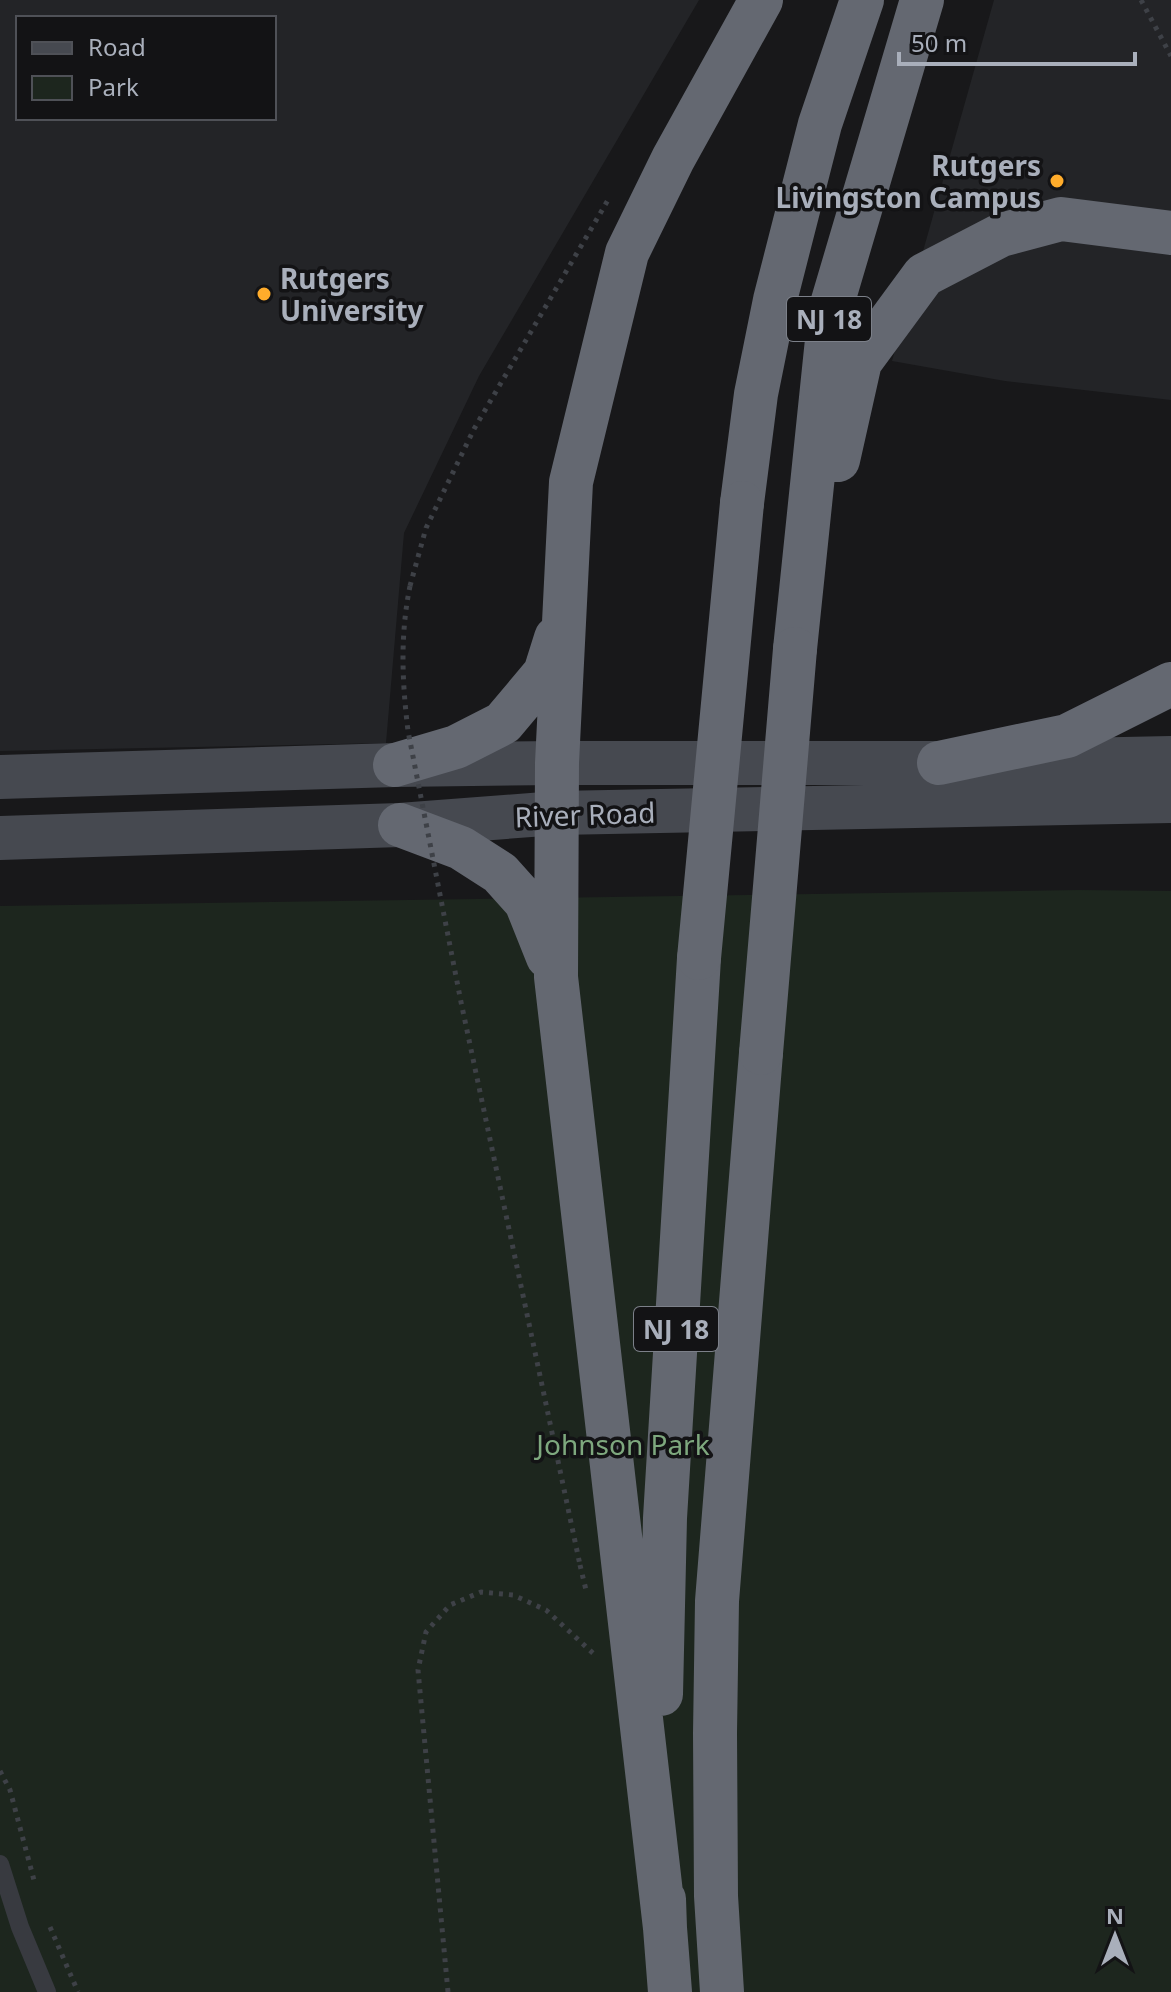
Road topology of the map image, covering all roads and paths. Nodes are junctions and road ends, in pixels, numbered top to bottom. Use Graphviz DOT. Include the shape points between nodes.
graph roads {
  1 [pos="761,0"];
  2 [pos="862,0"];
  3 [pos="922,0"];
  4 [pos="1141,0"];
  5 [pos="1171,56"];
  6 [pos="615,189"];
  7 [pos="1171,233"];
  8 [pos="564,613"];
  9 [pos="795,649"];
  10 [pos="1171,684"];
  11 [pos="1171,758"];
  12 [pos="557,763"];
  13 [pos="939,763"];
  14 [pos="395,765"];
  15 [pos="0,777"];
  16 [pos="1171,801"];
  17 [pos="557,813"];
  18 [pos="400,825"];
  19 [pos="0,838"];
  20 [pos="556,977"];
  21 [pos="580,1565"];
  22 [pos="601,1660"];
  23 [pos="650,1701"];
  24 [pos="0,1771"];
  25 [pos="0,1864"];
  26 [pos="38,1892"];
  27 [pos="48,1921"];
  28 [pos="47,1992"];
  29 [pos="78,1992"];
  30 [pos="448,1992"];
  31 [pos="670,1992"];
  32 [pos="722,1992"];
  1 -- 8 [label="highway" via="627,253 571,482"];
  2 -- 23 [label="highway, NJ 18, bridge" via="820,124 775,300 742,503 699,958"];
  3 -- 9 [label="highway, NJ 18" via="830,311"];
  4 -- 5 [label="path"];
  6 -- 21 [label="path, bridge" via="474,429 426,528 402,642 408,731"];
  7 -- 9 [label="highway" via="1061,219 1001,235 924,275 860,362"];
  8 -- 12 [label="highway"];
  8 -- 14 [label="highway" via="545,673 503,723 456,747"];
  9 -- 32 [label="highway, NJ 18, bridge" via="717,1601 716,1896"];
  10 -- 13 [label="highway" via="1067,736"];
  11 -- 13 [label="main road, River Road"];
  12 -- 13 [label="main road, River Road"];
  12 -- 14 [label="main road, River Road"];
  12 -- 17 [label="highway"];
  14 -- 15 [label="main road, River Road"];
  16 -- 17 [label="main road, River Road"];
  17 -- 18 [label="main road, River Road"];
  17 -- 20 [label="highway"];
  18 -- 19 [label="main road, River Road"];
  18 -- 20 [label="highway" via="461,848 500,873 526,902"];
  20 -- 23 [label="highway"];
  22 -- 30 [label="path" via="546,1610 513,1595 481,1592 450,1605 426,1632 418,1670"];
  23 -- 31 [label="highway"];
  24 -- 26 [label="path"];
  25 -- 28 [label="lane"];
  27 -- 29 [label="path"];
}
